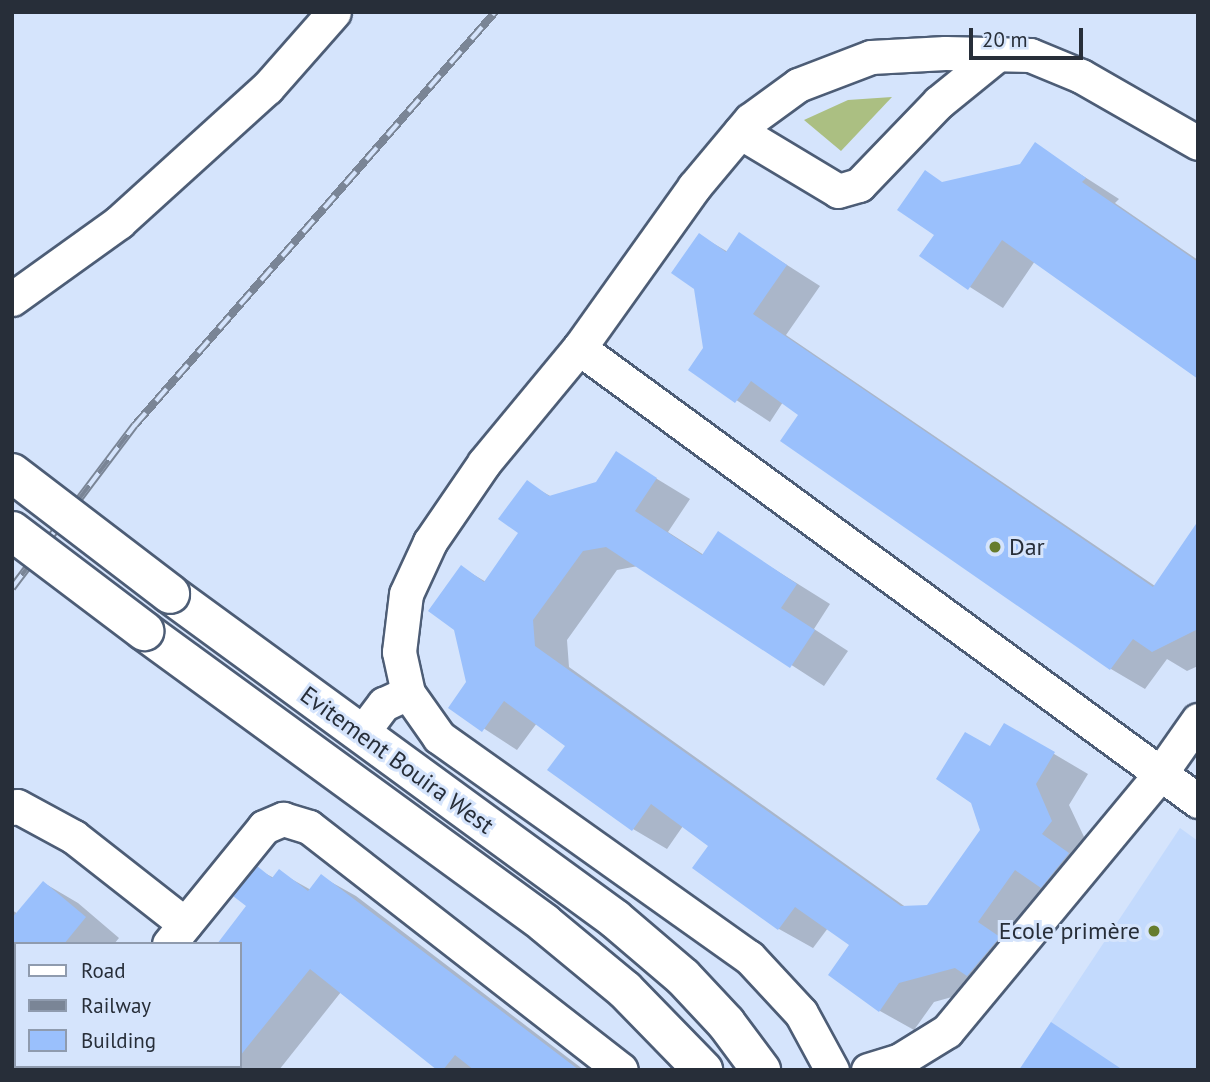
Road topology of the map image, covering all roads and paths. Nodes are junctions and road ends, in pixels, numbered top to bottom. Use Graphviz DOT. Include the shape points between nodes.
graph roads {
  1 [pos="334,12"];
  2 [pos="998,54"];
  3 [pos="740,132"];
  4 [pos="1198,144"];
  5 [pos="12,299"];
  6 [pos="579,348"];
  7 [pos="12,473"];
  8 [pos="12,531"];
  9 [pos="408,693"];
  10 [pos="1198,720"];
  11 [pos="361,734"];
  12 [pos="1160,774"];
  13 [pos="1198,802"];
  14 [pos="12,808"];
  15 [pos="177,934"];
  16 [pos="621,1070"];
  17 [pos="703,1070"];
  18 [pos="761,1070"];
  19 [pos="832,1070"];
  20 [pos="868,1070"];
  1 -- 5 [label="street" via="267,88 118,222"];
  2 -- 3 [label="street" via="871,57 798,85"];
  2 -- 3 [label="street" via="939,102 859,185 838,191"];
  2 -- 4 [label="street" via="1030,55 1081,76"];
  3 -- 6 [label="street" via="694,187"];
  6 -- 9 [label="street" via="484,463 430,542 406,594 398,652"];
  6 -- 12 [label="street"];
  7 -- 11 [label="highway, Evitement Bouira West, bridge"];
  8 -- 17 [label="highway, Evitement Bouira West, bridge" via="544,923 625,990"];
  9 -- 11 [label="street" via="384,704"];
  9 -- 19 [label="street" via="439,737 749,957 801,1013"];
  10 -- 12 [label="street"];
  11 -- 18 [label="highway, Evitement Bouira West" via="615,919 683,977"];
  12 -- 13 [label="street"];
  12 -- 20 [label="street" via="947,1031 900,1060"];
  14 -- 15 [label="street" via="17,806 74,837"];
  15 -- 16 [label="street" via="264,827 283,819 309,827"];
}
